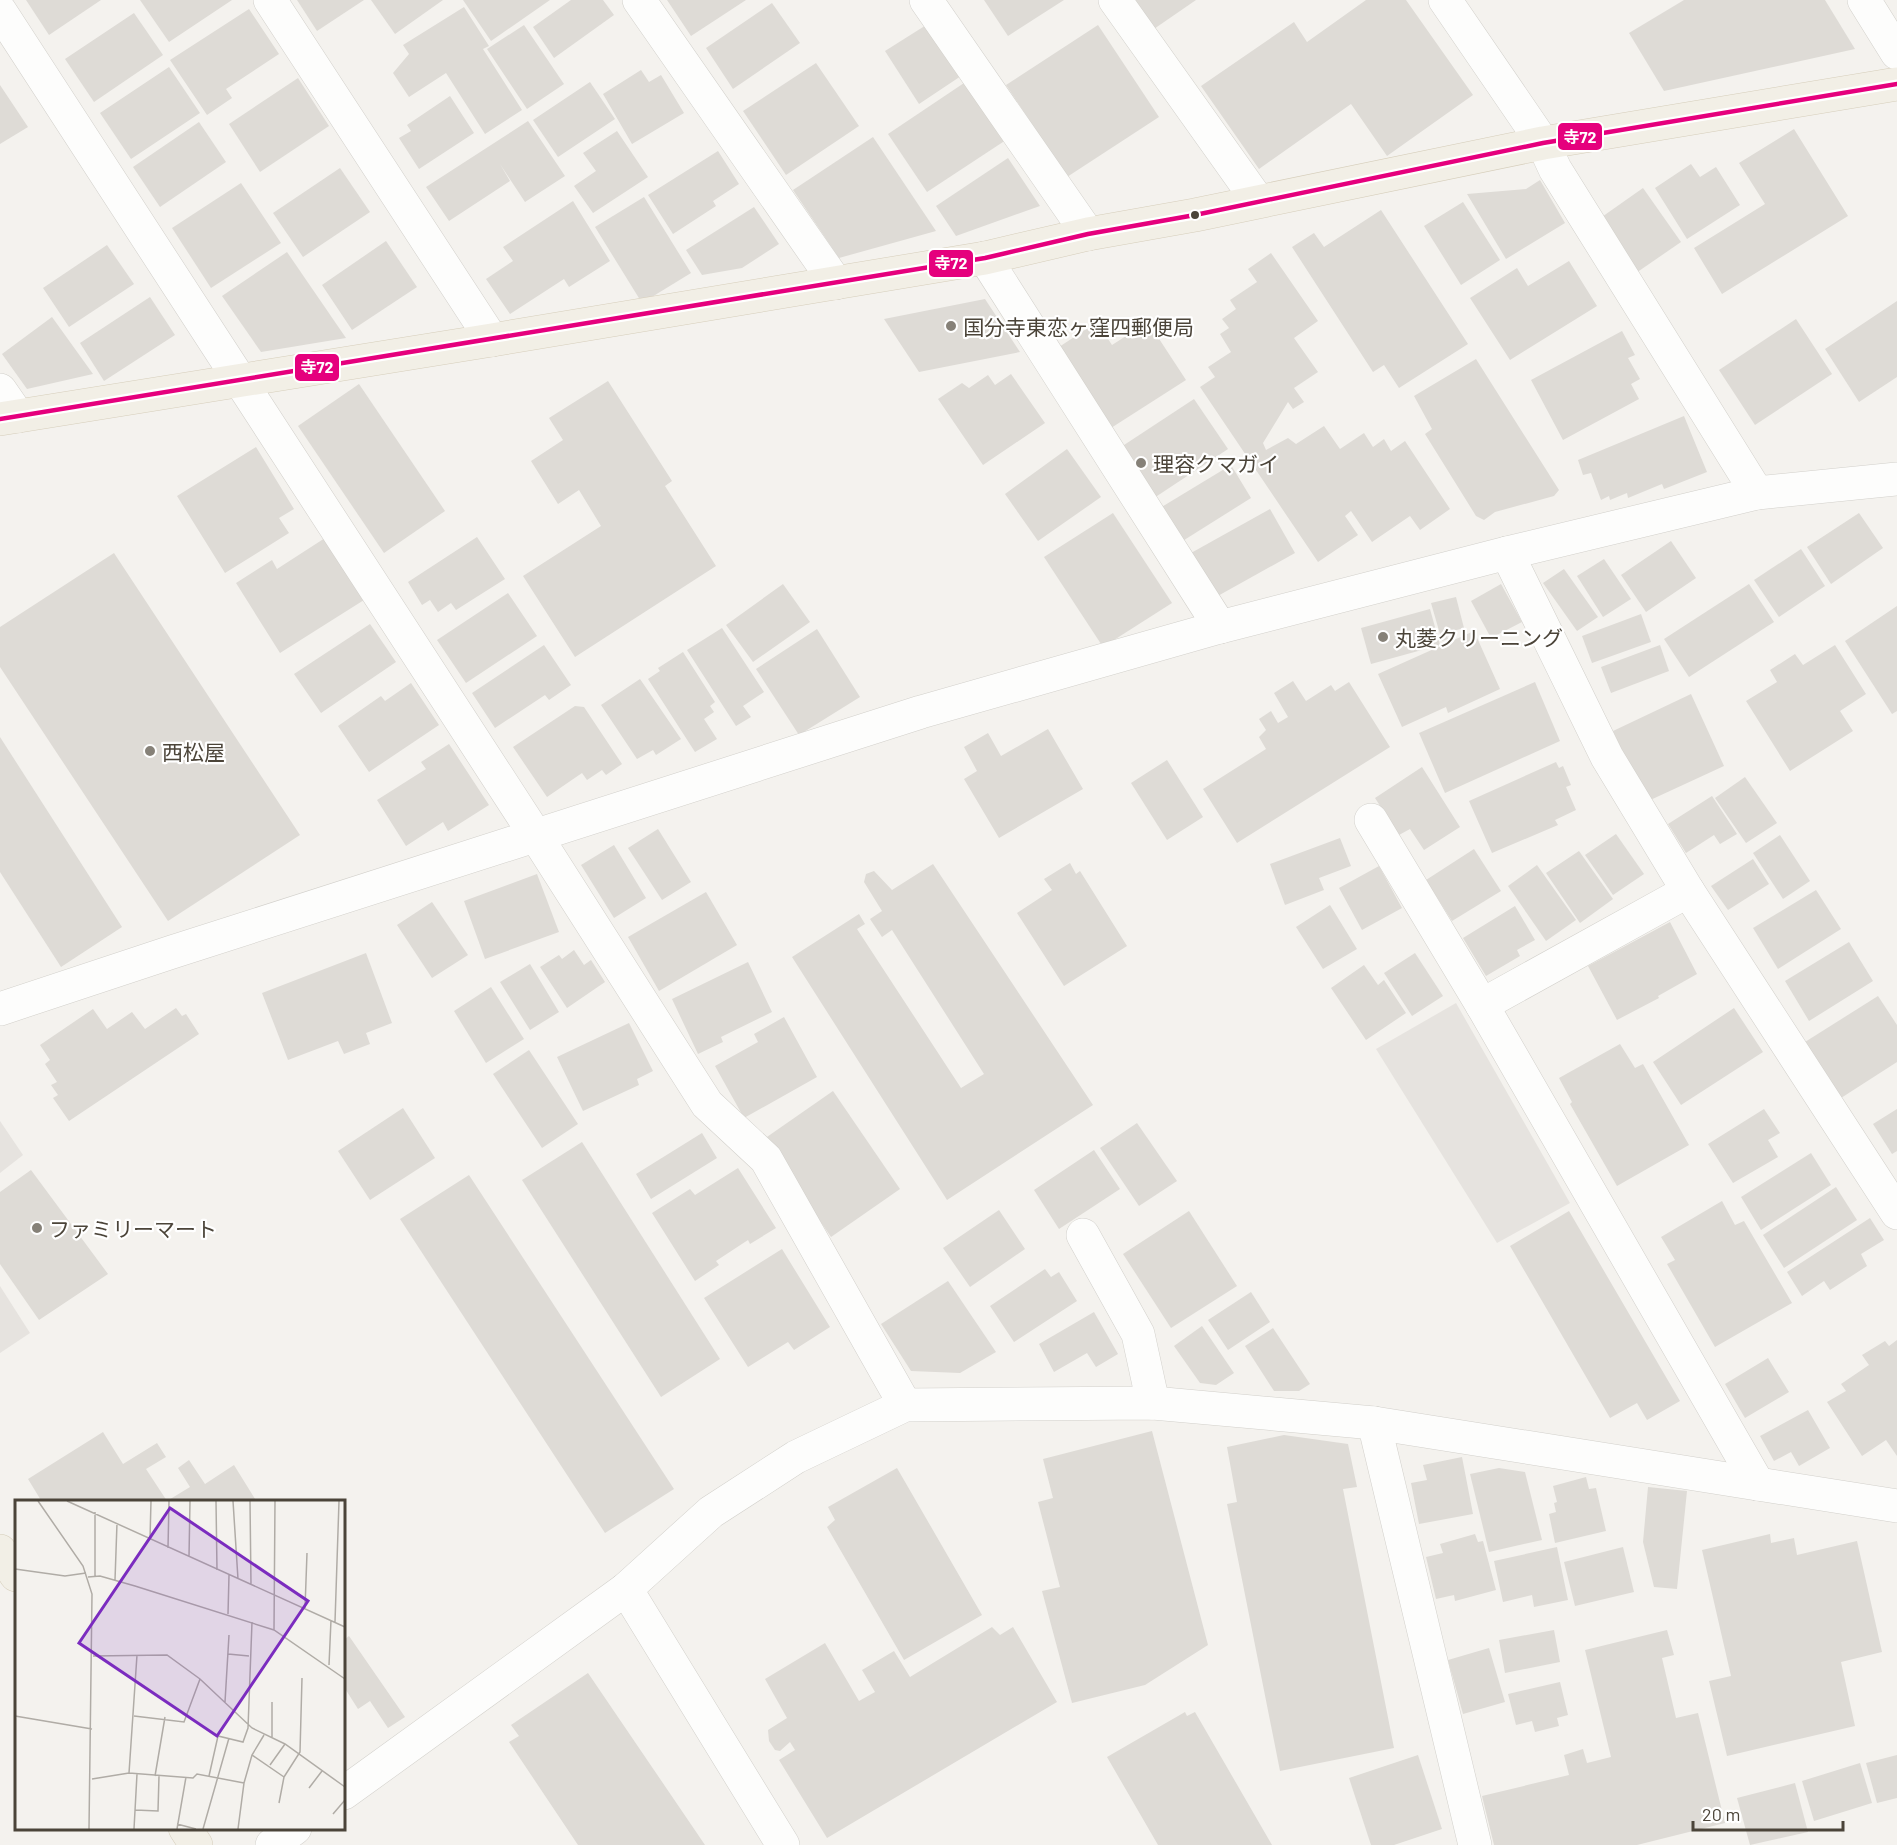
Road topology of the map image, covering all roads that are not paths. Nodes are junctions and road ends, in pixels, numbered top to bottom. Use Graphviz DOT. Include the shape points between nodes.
graph roads {
  1 [pos="270,0"];
  2 [pos="639,0"];
  3 [pos="926,0"];
  4 [pos="1115,0"];
  5 [pos="1445,0"];
  6 [pos="1864,0"];
  7 [pos="0,11"];
  8 [pos="1897,53"];
  9 [pos="1897,84"];
  10 [pos="1543,144"];
  11 [pos="1258,201"];
  12 [pos="1088,234"];
  13 [pos="985,258"];
  14 [pos="836,283"];
  15 [pos="492,340"];
  16 [pos="240,381"];
  17 [pos="6,408"];
  18 [pos="1897,478"];
  19 [pos="1757,493"];
  20 [pos="1507,553"];
  21 [pos="1220,627"];
  22 [pos="1371,820"];
  23 [pos="536,836"];
  24 [pos="1688,891"];
  25 [pos="1482,1005"];
  26 [pos="0,1008"];
  27 [pos="1897,1213"];
  28 [pos="1083,1235"];
  29 [pos="1153,1403"];
  30 [pos="905,1405"];
  31 [pos="1374,1423"];
  32 [pos="1758,1484"];
  33 [pos="1897,1506"];
  34 [pos="0,1551"];
  35 [pos="15,1574"];
  36 [pos="626,1589"];
  37 [pos="345,1792"];
  38 [pos="186,1830"];
  39 [pos="292,1830"];
  40 [pos="196,1845"];
  41 [pos="272,1845"];
  42 [pos="783,1845"];
  43 [pos="1475,1845"];
  1 -- 15 [label="street"];
  2 -- 14 [label="street"];
  3 -- 12 [label="street"];
  4 -- 11 [label="street"];
  5 -- 10 [label="street"];
  6 -- 8 [label="street"];
  7 -- 16 [label="street"];
  9 -- 10 [label="main road"];
  10 -- 11 [label="main road"];
  10 -- 19 [label="street"];
  11 -- 12 [label="main road"];
  12 -- 13 [label="main road"];
  13 -- 14 [label="main road"];
  13 -- 21 [label="street"];
  14 -- 15 [label="main road"];
  15 -- 16 [label="main road"];
  16 -- 17 [label="main road"];
  16 -- 23 [label="street"];
  18 -- 19 [label="street"];
  19 -- 20 [label="street"];
  20 -- 21 [label="street"];
  20 -- 24 [label="street" via="1607,757"];
  21 -- 23 [label="street" via="921,712"];
  22 -- 25 [label="street"];
  23 -- 26 [label="street"];
  23 -- 30 [label="street" via="707,1104 765,1159"];
  24 -- 25 [label="street"];
  24 -- 27 [label="street"];
  25 -- 32 [label="street"];
  28 -- 29 [label="street" via="1138,1334"];
  29 -- 30 [label="street"];
  29 -- 31 [label="street"];
  30 -- 36 [label="street" via="796,1457 711,1512"];
  31 -- 32 [label="street"];
  31 -- 43 [label="street"];
  32 -- 33 [label="street"];
  34 -- 35 [label="main road"];
  36 -- 37 [label="street"];
  36 -- 42 [label="street"];
  38 -- 40 [label="main road"];
  39 -- 41 [label="street"];
}
